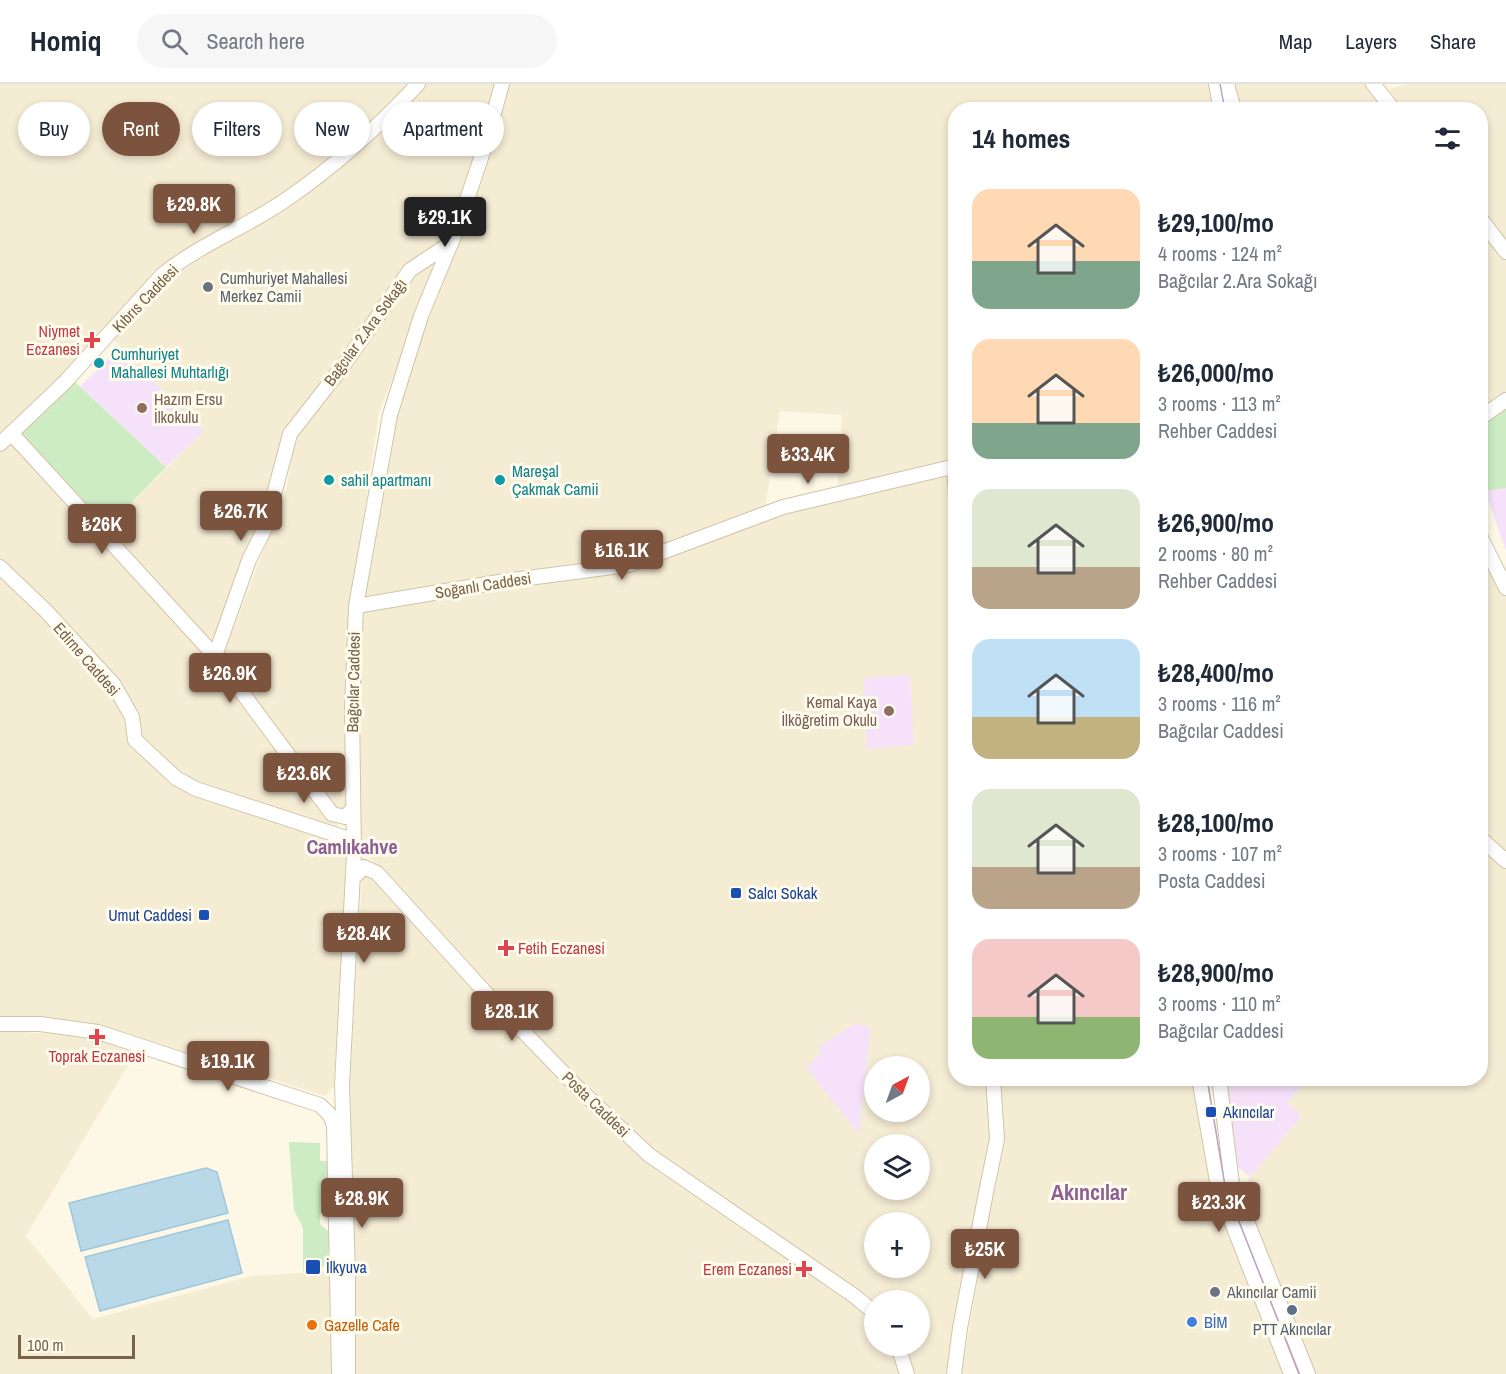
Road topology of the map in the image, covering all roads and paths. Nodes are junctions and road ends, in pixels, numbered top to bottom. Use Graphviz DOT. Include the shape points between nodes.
graph roads {
  1 [pos="418,84"];
  2 [pos="502,84"];
  3 [pos="1216,84"];
  4 [pos="1227,84"];
  5 [pos="1373,84"];
  6 [pos="1219,102"];
  7 [pos="1232,102"];
  8 [pos="1388,102"];
  9 [pos="1488,228"];
  10 [pos="451,243"];
  11 [pos="1506,252"];
  12 [pos="428,258"];
  13 [pos="441,269"];
  14 [pos="1506,400"];
  15 [pos="1488,412"];
  16 [pos="11,433"];
  17 [pos="0,444"];
  18 [pos="948,468"];
  19 [pos="1488,552"];
  20 [pos="0,567"];
  21 [pos="1506,588"];
  22 [pos="356,606"];
  23 [pos="215,656"];
  24 [pos="352,810"];
  25 [pos="353,844"];
  26 [pos="1488,845"];
  27 [pos="1506,861"];
  28 [pos="353,878"];
  29 [pos="0,1024"];
  30 [pos="342,1085"];
  31 [pos="994,1086"];
  32 [pos="1200,1086"];
  33 [pos="1221,1086"];
  34 [pos="320,1106"];
  35 [pos="864,1304"];
  36 [pos="901,1356"];
  37 [pos="339,1374"];
  38 [pos="348,1374"];
  39 [pos="907,1374"];
  40 [pos="954,1374"];
  41 [pos="1291,1374"];
  42 [pos="1308,1374"];
  1 -- 16 [label="main road, Kıbrıs Caddesi" via="330,168 287,199 162,275 66,381"];
  2 -- 10 [label="main road, Bağcılar Caddesi"];
  3 -- 6 [label="main road"];
  4 -- 7 [label="main road"];
  5 -- 8 [label="main road"];
  9 -- 11 [label="main road"];
  10 -- 12 [label="main road, Bağcılar 2.Ara Sokağı"];
  10 -- 13 [label="main road, Bağcılar Caddesi"];
  12 -- 13 [label="main road" via="434,258"];
  12 -- 23 [label="main road, Bağcılar 2.Ara Sokağı" via="410,270 290,434 266,528 249,560"];
  13 -- 22 [label="main road, Bağcılar Caddesi" via="421,316 390,415"];
  14 -- 15 [label="main road"];
  16 -- 17 [label="main road, Kıbrıs Caddesi"];
  16 -- 23 [label="main road"];
  18 -- 22 [label="main road, Soğanlı Caddesi" via="783,507 628,565 505,580"];
  19 -- 21 [label="main road"];
  20 -- 25 [label="main road, Edirne Caddesi" via="46,610 114,685 132,717 135,740 176,778 196,789 346,838"];
  22 -- 24 [label="main road, Bağcılar Caddesi"];
  23 -- 24 [label="main road" via="332,814 345,817"];
  24 -- 25 [label="main road, Bağcılar Caddesi"];
  25 -- 28 [label="main road, Bağcılar Caddesi"];
  26 -- 27 [label="main road"];
  28 -- 30 [label="main road, Bağcılar Caddesi"];
  28 -- 35 [label="main road, Posta Caddesi" via="364,867 377,873 484,991 649,1155"];
  29 -- 34 [label="main road" via="40,1024 98,1032"];
  30 -- 34 [label="main road"];
  30 -- 38 [label="main road, Bağcılar Caddesi"];
  31 -- 40 [label="main road" via="997,1139"];
  32 -- 41 [label="main road" via="1218,1187"];
  33 -- 42 [label="main road" via="1232,1184"];
  34 -- 37 [label="main road" via="330,1115 334,1126"];
  36 -- 39 [label="main road"];
}
